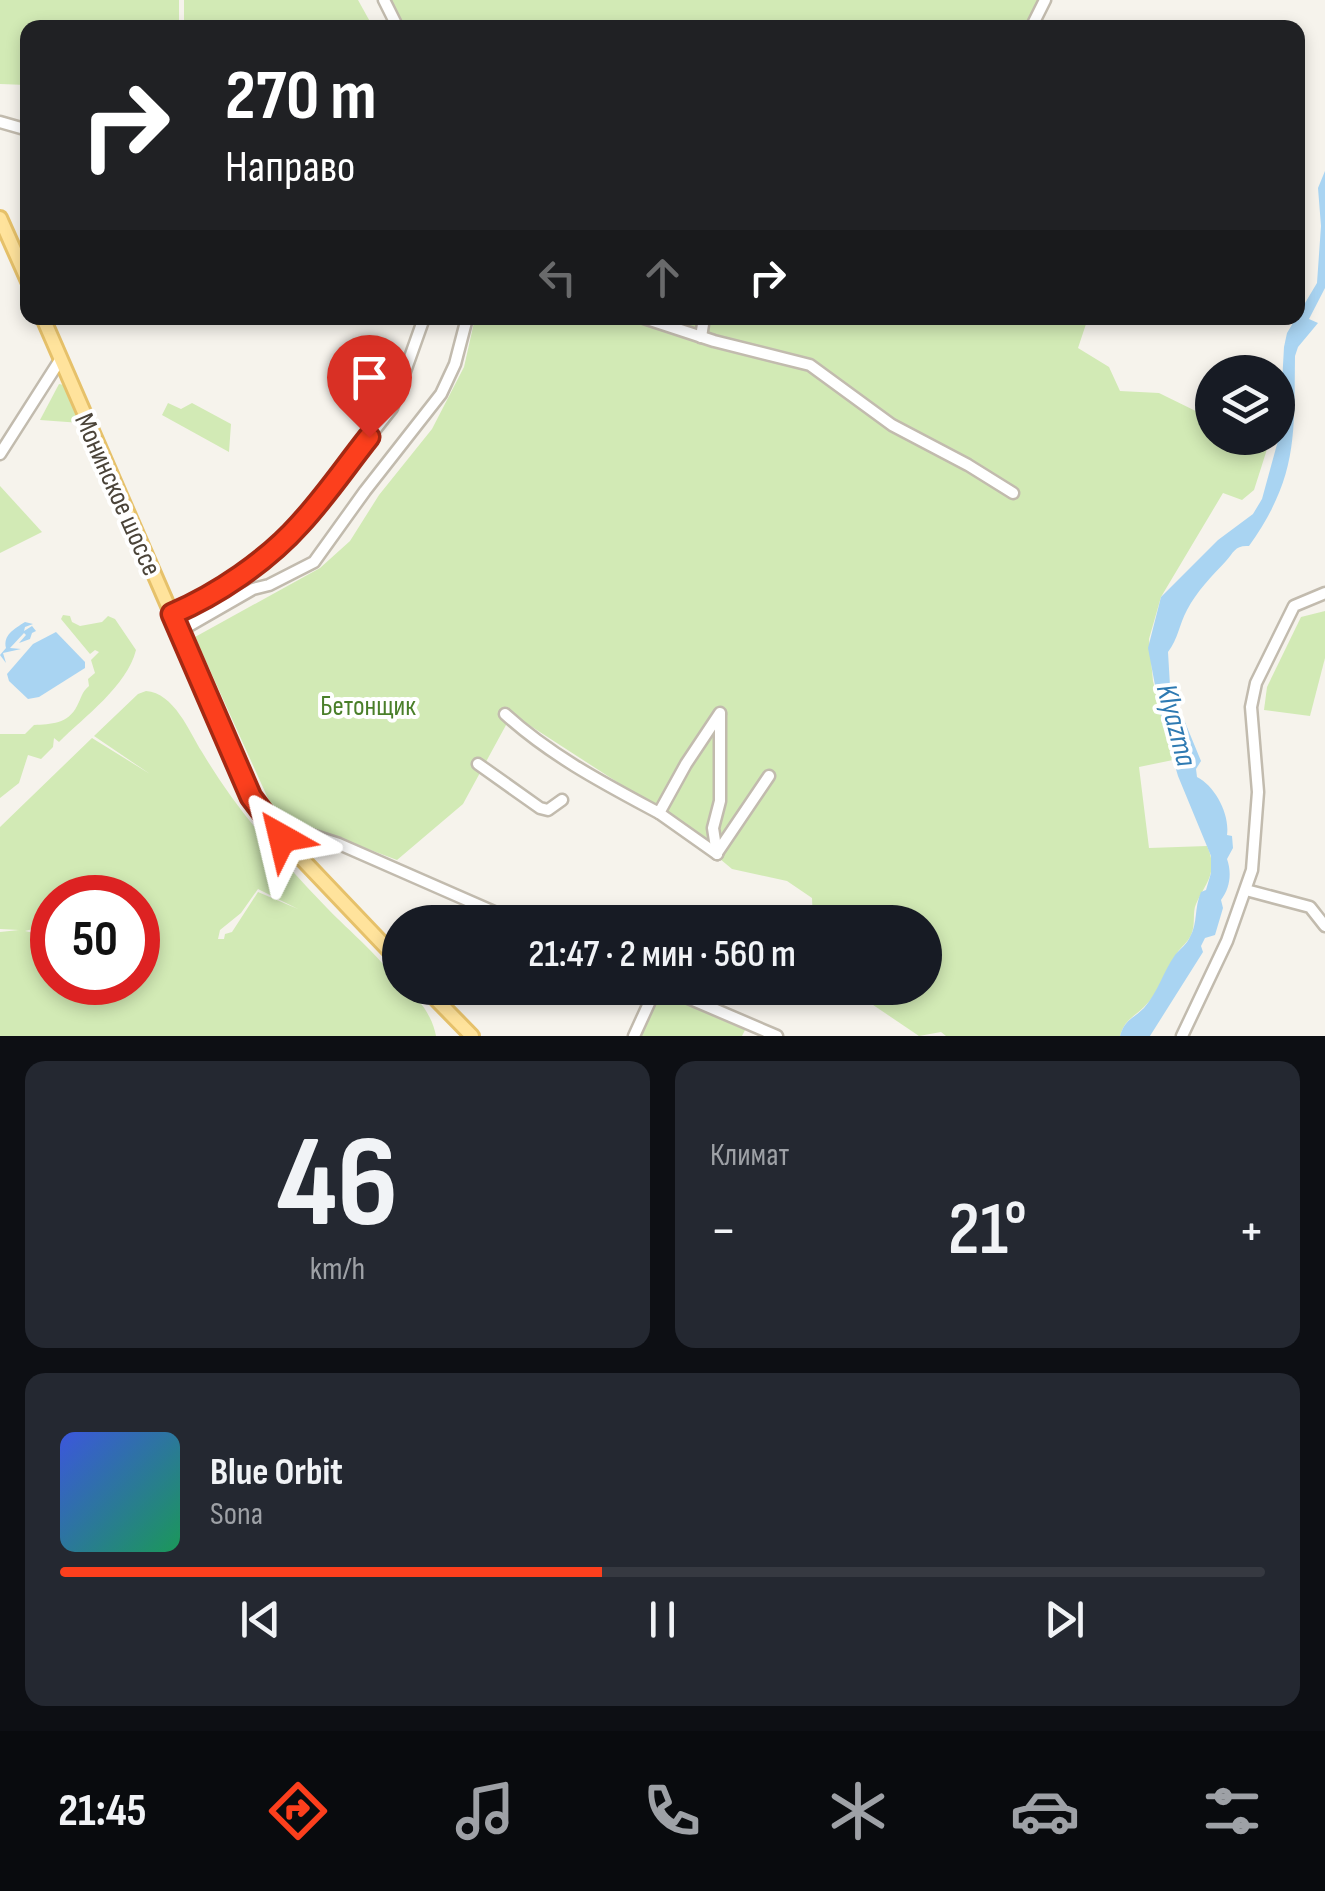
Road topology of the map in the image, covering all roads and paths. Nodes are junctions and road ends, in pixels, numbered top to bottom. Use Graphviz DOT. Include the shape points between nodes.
graph roads {
  1 [pos="0,218"];
  2 [pos="20,263"];
  3 [pos="45,325"];
  4 [pos="422,325"];
  5 [pos="466,325"];
  6 [pos="665,325"];
  7 [pos="703,325"];
  8 [pos="701,337"];
  9 [pos="60,360"];
  10 [pos="0,454"];
  11 [pos="1013,494"];
  12 [pos="1325,593"];
  13 [pos="172,614"];
  14 [pos="180,631"];
  15 [pos="505,714"];
  16 [pos="478,764"];
  17 [pos="768,776"];
  18 [pos="562,800"];
  19 [pos="659,813"];
  20 [pos="267,820"];
  21 [pos="300,830"];
  22 [pos="282,838"];
  23 [pos="717,854"];
  24 [pos="1246,890"];
  25 [pos="477,905"];
  26 [pos="1325,926"];
  27 [pos="382,943"];
  28 [pos="442,1005"];
  29 [pos="648,1005"];
  30 [pos="705,1005"];
  31 [pos="472,1036"];
  32 [pos="634,1036"];
  33 [pos="777,1036"];
  34 [pos="1182,1036"];
  1 -- 2 [label="main road"];
  3 -- 9 [label="main road, Монинское шоссе"];
  4 -- 13 [label="street" via="392,408 300,525 223,586"];
  5 -- 14 [label="street" via="441,394 314,562"];
  6 -- 8 [label="street"];
  7 -- 8 [label="street"];
  8 -- 11 [label="street" via="810,365 892,425"];
  9 -- 10 [label="street"];
  9 -- 13 [label="main road, Монинское шоссе"];
  12 -- 24 [label="street" via="1294,606 1256,683 1250,707 1258,792"];
  13 -- 14 [label="main road, Монинское шоссе"];
  14 -- 20 [label="main road, Монинское шоссе" via="243,781"];
  15 -- 19 [label="street" via="590,776"];
  16 -- 18 [label="street" via="540,808"];
  17 -- 23 [label="street"];
  19 -- 23 [label="street"];
  19 -- 23 [label="street" via="720,713"];
  20 -- 21 [label="street"];
  20 -- 22 [label="main road, Монинское шоссе"];
  21 -- 22 [label="street" via="288,829"];
  21 -- 25 [label="street"];
  22 -- 27 [label="main road, Монинское шоссе"];
  24 -- 26 [label="street" via="1310,907"];
  24 -- 34 [label="street"];
  28 -- 31 [label="main road"];
  29 -- 32 [label="street"];
  30 -- 33 [label="street"];
}
